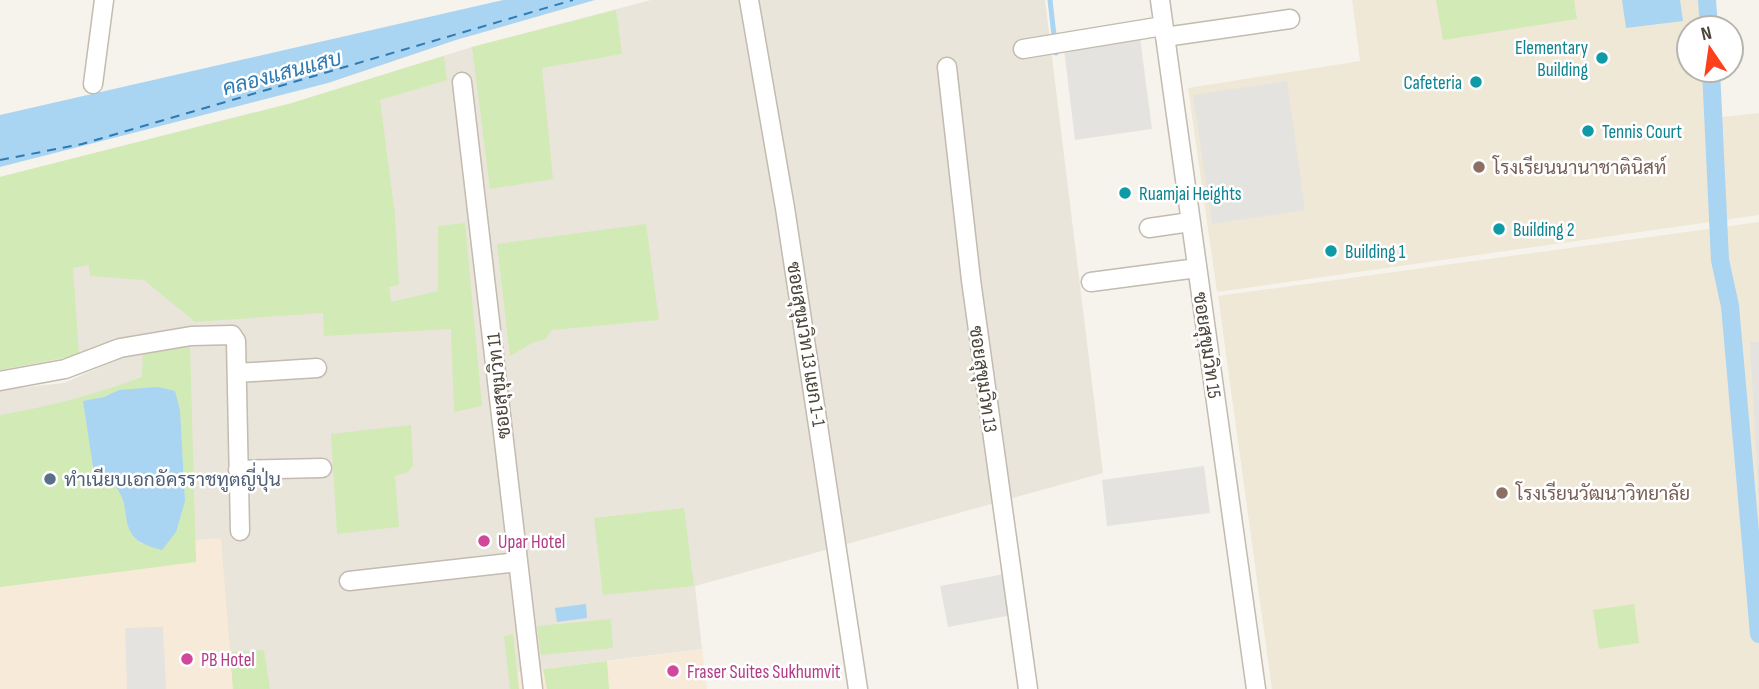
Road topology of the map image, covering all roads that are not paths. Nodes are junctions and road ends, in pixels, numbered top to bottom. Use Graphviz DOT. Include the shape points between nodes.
graph roads {
  1 [pos="104,0"];
  2 [pos="749,0"];
  3 [pos="1160,0"];
  4 [pos="1290,19"];
  5 [pos="1164,31"];
  6 [pos="1023,49"];
  7 [pos="947,67"];
  8 [pos="462,82"];
  9 [pos="93,84"];
  10 [pos="1190,222"];
  11 [pos="1149,228"];
  12 [pos="1197,268"];
  13 [pos="1091,282"];
  14 [pos="317,368"];
  15 [pos="236,373"];
  16 [pos="0,381"];
  17 [pos="322,468"];
  18 [pos="239,470"];
  19 [pos="240,531"];
  20 [pos="518,562"];
  21 [pos="349,581"];
  22 [pos="533,689"];
  23 [pos="858,689"];
  24 [pos="1028,689"];
  25 [pos="1256,689"];
  1 -- 9 [label="street"];
  2 -- 23 [label="street, ซอยสุขุมวิท 13 แยก 1-1"];
  3 -- 5 [label="street, ซอยสุขุมวิท 15"];
  4 -- 5 [label="street"];
  5 -- 6 [label="street"];
  5 -- 10 [label="street, ซอยสุขุมวิท 15"];
  7 -- 24 [label="street, ซอยสุขุมวิท 13" via="971,280"];
  8 -- 20 [label="street, ซอยสุขุมวิท 11"];
  10 -- 11 [label="street"];
  10 -- 12 [label="street, ซอยสุขุมวิท 15"];
  12 -- 13 [label="street"];
  12 -- 25 [label="street, ซอยสุขุมวิท 15"];
  14 -- 15 [label="street"];
  15 -- 16 [label="street" via="236,341 228,334 120,348 65,369"];
  15 -- 18 [label="street"];
  17 -- 18 [label="street"];
  18 -- 19 [label="street"];
  20 -- 21 [label="street"];
  20 -- 22 [label="street, ซอยสุขุมวิท 11"];
}
